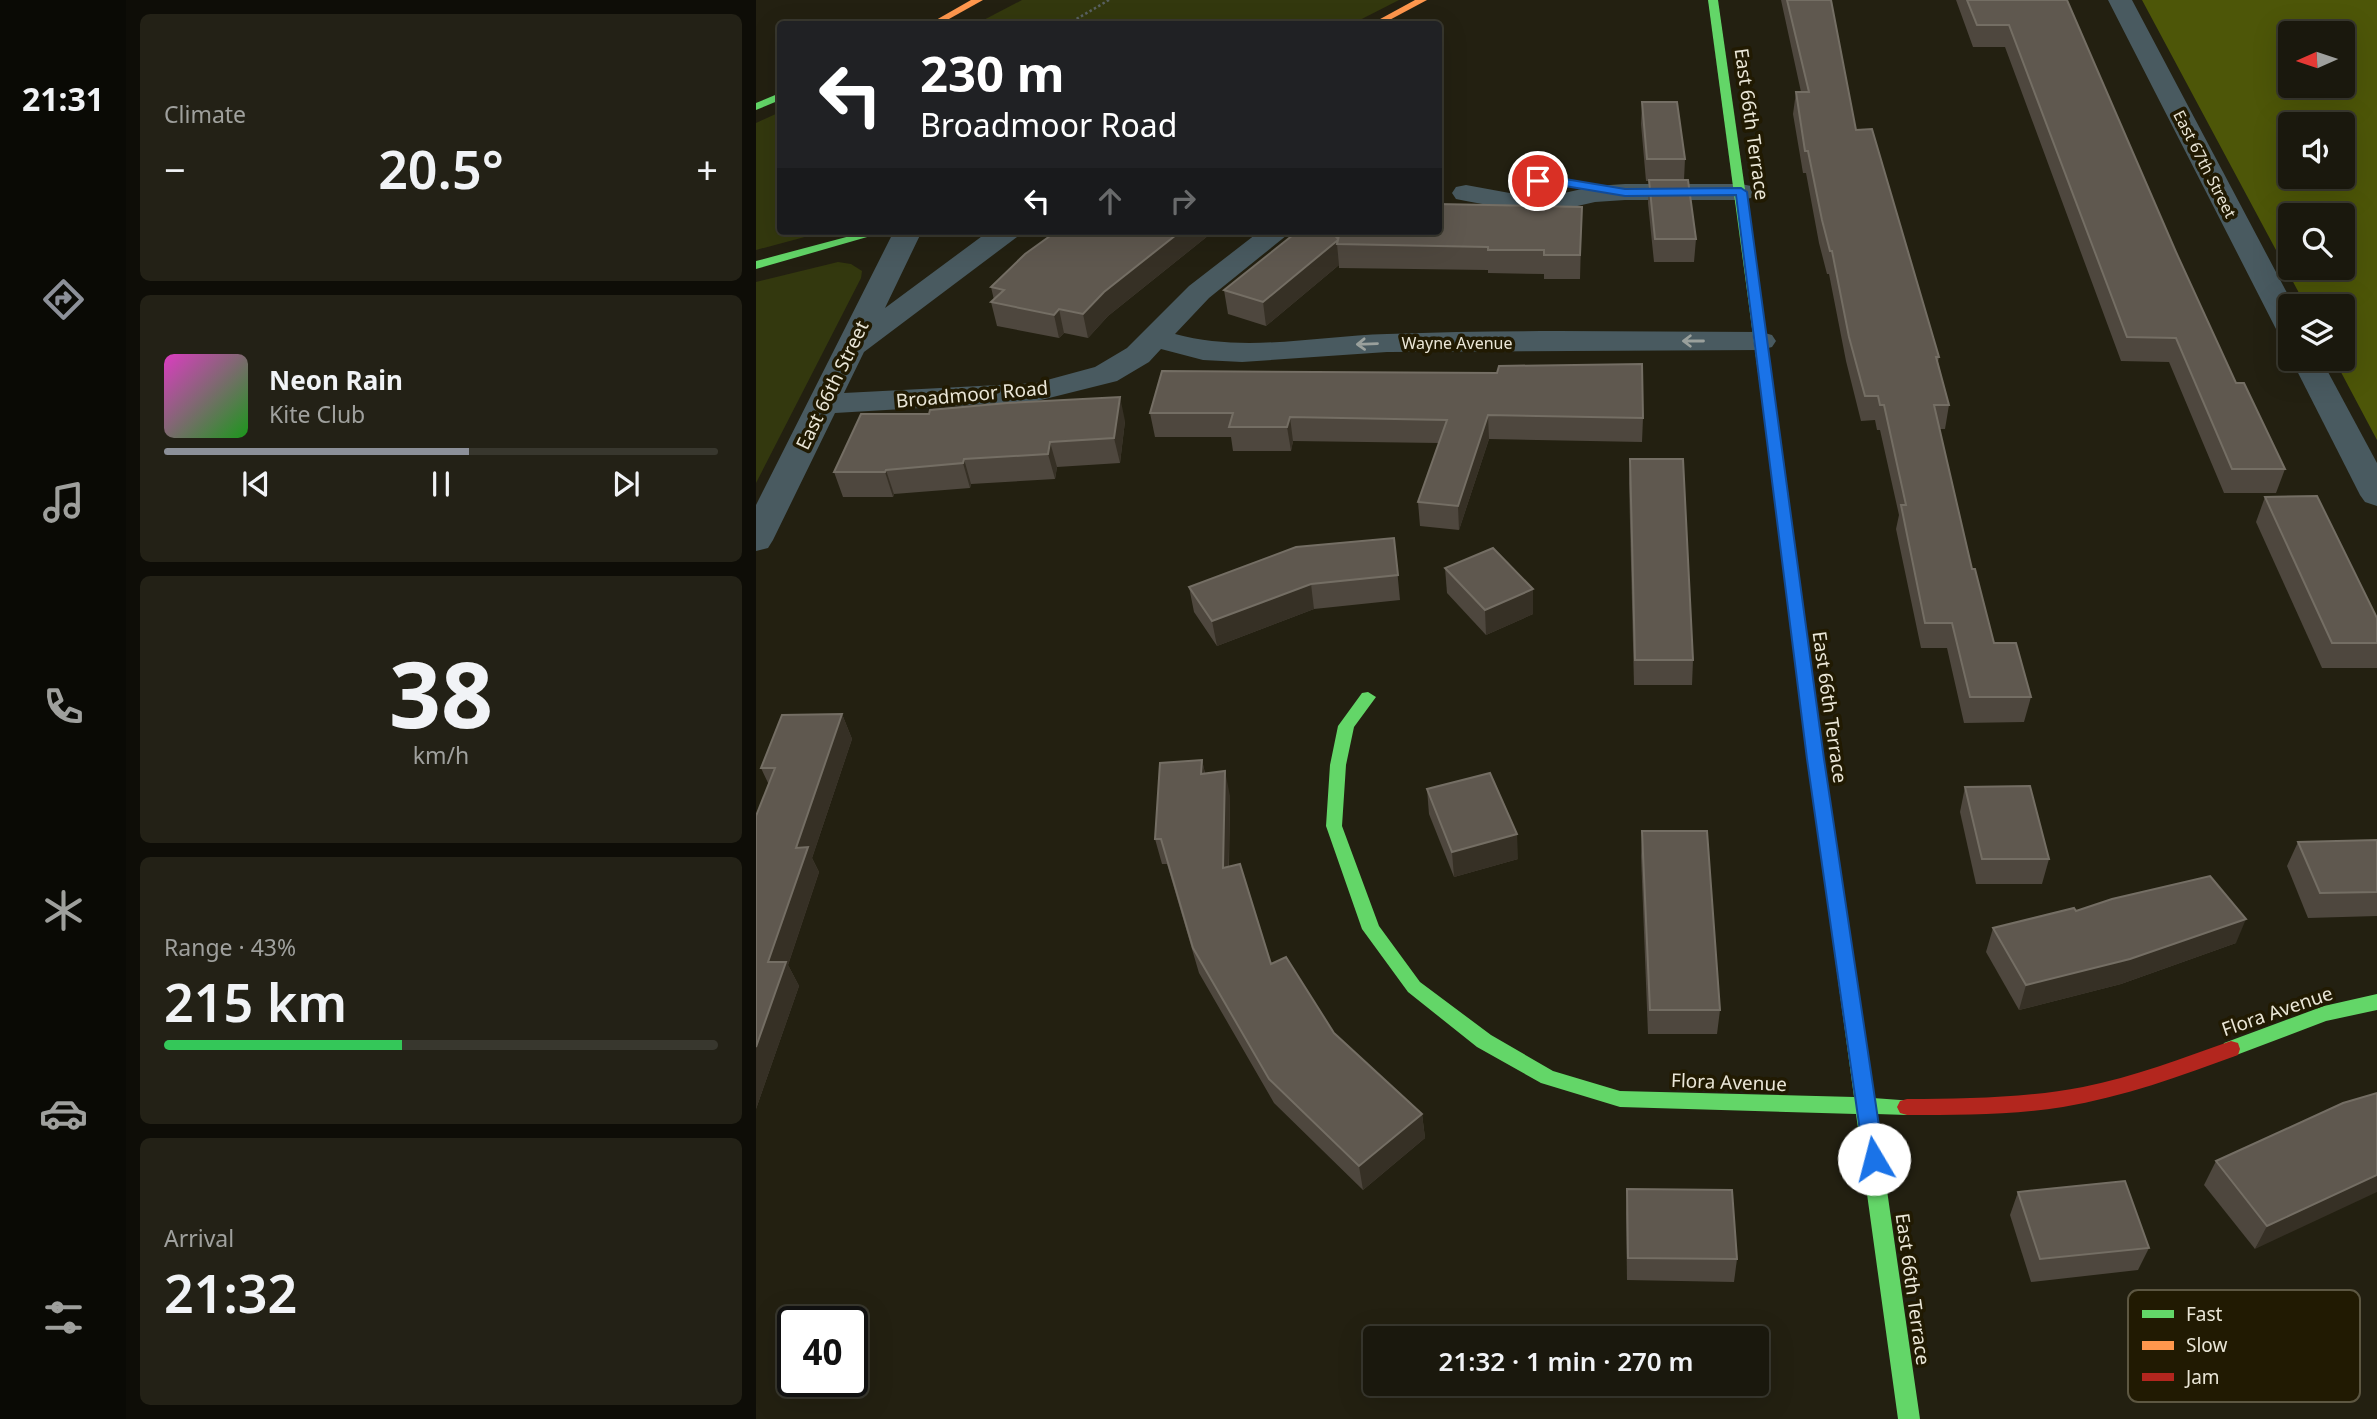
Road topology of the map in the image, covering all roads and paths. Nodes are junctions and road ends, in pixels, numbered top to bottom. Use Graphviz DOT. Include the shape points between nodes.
graph roads {
  1 [pos="978,0"];
  2 [pos="1109,0"];
  3 [pos="1422,0"];
  4 [pos="1713,0"];
  5 [pos="2120,0"];
  6 [pos="940,21"];
  7 [pos="1073,21"];
  8 [pos="1382,21"];
  9 [pos="777,97"];
  10 [pos="756,107"];
  11 [pos="1741,192"];
  12 [pos="1442,194"];
  13 [pos="867,235"];
  14 [pos="906,235"];
  15 [pos="1002,235"];
  16 [pos="1273,235"];
  17 [pos="756,265"];
  18 [pos="2278,304"];
  19 [pos="1155,338"];
  20 [pos="1761,341"];
  21 [pos="851,348"];
  22 [pos="2312,371"];
  23 [pos="822,404"];
  24 [pos="2377,495"];
  25 [pos="756,540"];
  26 [pos="1368,697"];
  27 [pos="2377,1002"];
  28 [pos="1867,1107"];
  29 [pos="1909,1419"];
  1 -- 6 [label="street"];
  2 -- 7 [label="path"];
  3 -- 8 [label="street"];
  4 -- 11 [label="street, East 66th Terrace"];
  5 -- 18 [label="street, East 67th Street"];
  9 -- 10 [label="street"];
  11 -- 12 [label="street" via="1625,192 1551,204"];
  11 -- 20 [label="street, East 66th Terrace"];
  13 -- 17 [label="street"];
  14 -- 21 [label="street, East 66th Street"];
  15 -- 21 [label="street"];
  16 -- 19 [label="street, Broadmoor Road" via="1199,292"];
  20 -- 19 [label="street, Wayne Avenue, one-way" via="1387,343 1242,353 1203,351"];
  19 -- 23 [label="street, Broadmoor Road" via="1138,355 1106,374 1037,393"];
  20 -- 28 [label="street, East 66th Terrace"];
  21 -- 23 [label="street, East 66th Street"];
  22 -- 24 [label="street"];
  23 -- 25 [label="street, East 66th Street"];
  26 -- 28 [label="street, Flora Avenue" via="1346,726 1334,826 1371,929 1414,987 1484,1041 1548,1077 1620,1099"];
  27 -- 28 [label="street, Flora Avenue" via="2324,1014 2160,1076 2062,1099 1953,1107"];
  28 -- 29 [label="street, East 66th Terrace"];
}
